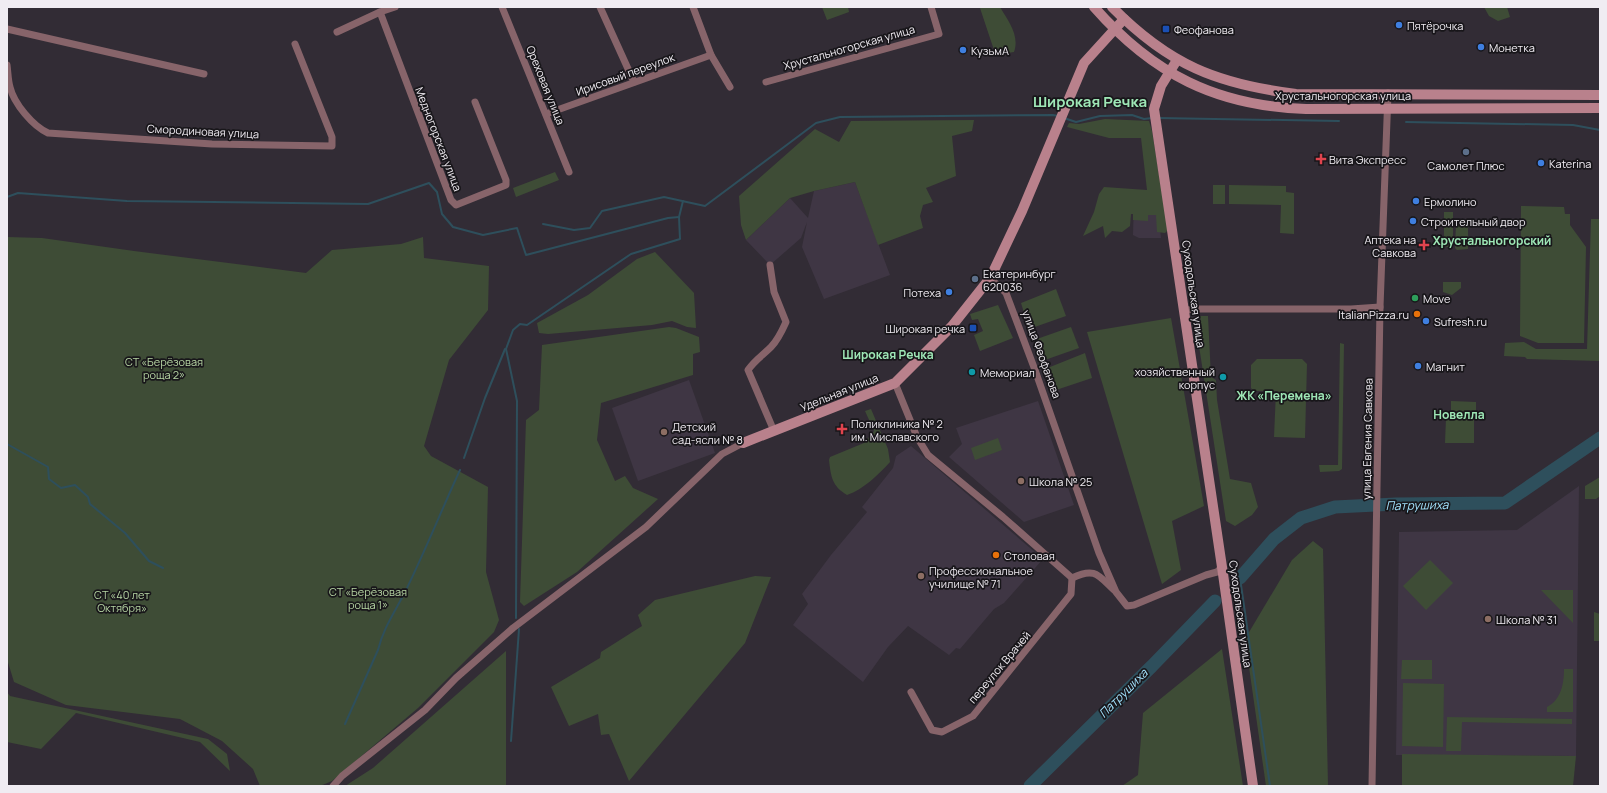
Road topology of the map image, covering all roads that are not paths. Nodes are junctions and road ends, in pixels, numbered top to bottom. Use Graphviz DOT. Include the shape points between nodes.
graph roads {
  1 [pos="395,7"];
  2 [pos="502,7"];
  3 [pos="600,7"];
  4 [pos="693,7"];
  5 [pos="931,7"];
  6 [pos="1094,7"];
  7 [pos="1112,7"];
  8 [pos="380,12"];
  9 [pos="1124,19"];
  10 [pos="1114,28"];
  11 [pos="7,29"];
  12 [pos="337,32"];
  13 [pos="295,44"];
  14 [pos="711,55"];
  15 [pos="1177,60"];
  16 [pos="7,65"];
  17 [pos="1169,71"];
  18 [pos="204,74"];
  19 [pos="634,82"];
  20 [pos="766,82"];
  21 [pos="730,87"];
  22 [pos="1388,93"];
  23 [pos="1596,95"];
  24 [pos="475,102"];
  25 [pos="1388,107"];
  26 [pos="1596,108"];
  27 [pos="546,114"];
  28 [pos="569,172"];
  29 [pos="770,265"];
  30 [pos="990,278"];
  31 [pos="1380,307"];
  32 [pos="1185,310"];
  33 [pos="895,383"];
  34 [pos="774,432"];
  35 [pos="743,443"];
  36 [pos="1222,567"];
  37 [pos="1072,578"];
  38 [pos="1116,592"];
  39 [pos="911,692"];
  40 [pos="333,786"];
  41 [pos="1253,786"];
  42 [pos="1372,786"];
  1 -- 8 [label="street"];
  2 -- 27 [label="street, Ореховая улица"];
  3 -- 19 [label="street"];
  4 -- 14 [label="street"];
  5 -- 20 [label="street, Хрустальногорская улица" via="939,34"];
  6 -- 10 [label="street, Хрустальногорская улица"];
  7 -- 9 [label="street"];
  8 -- 12 [label="street"];
  8 -- 24 [label="street, Медногорская улица" via="451,200 456,205 506,185"];
  9 -- 10 [label="street"];
  9 -- 15 [label="street"];
  10 -- 17 [label="street, Хрустальногорская улица"];
  10 -- 30 [label="street" via="1084,63 1022,211"];
  11 -- 18 [label="street"];
  13 -- 16 [label="street, Смородиновая улица" via="332,137 332,146 212,144 48,133 37,128 14,97"];
  14 -- 19 [label="street, Ирисовый переулок"];
  14 -- 21 [label="street"];
  15 -- 17 [label="street, Суходольская улица"];
  15 -- 22 [label="street, Хрустальногорская улица" via="1219,79 1262,90 1296,94"];
  17 -- 25 [label="street, Хрустальногорская улица" via="1210,92 1274,108"];
  17 -- 32 [label="street, Суходольская улица" via="1154,109"];
  19 -- 27 [label="street, Ирисовый переулок"];
  22 -- 23 [label="street, Хрустальногорская улица"];
  22 -- 25 [label="street, улица Евгения Савкова"];
  23 -- 26 [label="street"];
  25 -- 26 [label="street, Хрустальногорская улица"];
  25 -- 31 [label="street, улица Евгения Савкова"];
  27 -- 28 [label="street, Ореховая улица"];
  29 -- 34 [label="street" via="774,292 786,322 772,347 748,370"];
  30 -- 33 [label="street, Удельная улица" via="952,326"];
  30 -- 38 [label="street, улица Феофанова" via="1006,293 1099,553"];
  31 -- 32 [label="street"];
  31 -- 42 [label="street, улица Евгения Савкова"];
  32 -- 36 [label="street, Суходольская улица"];
  33 -- 34 [label="street, Удельная улица"];
  33 -- 37 [label="street" via="917,437 928,455"];
  34 -- 35 [label="street, Удельная улица"];
  35 -- 40 [label="street, Удельная улица" via="722,454 646,527 512,628 456,678 425,710"];
  36 -- 38 [label="street, улица Феофанова" via="1217,572 1127,606"];
  36 -- 41 [label="street, Суходольская улица"];
  37 -- 38 [label="street" via="1085,572 1095,572"];
  37 -- 39 [label="street, переулок Врачей" via="1071,594 973,716 942,732 932,730"];
}
